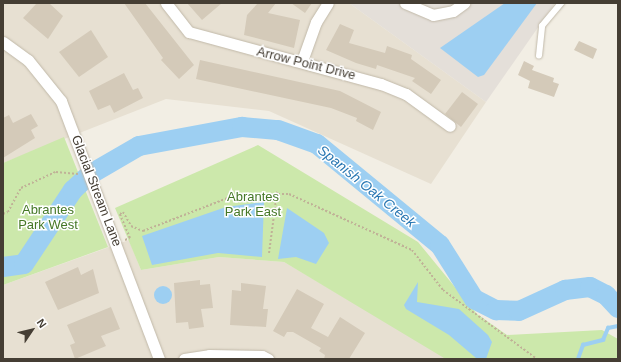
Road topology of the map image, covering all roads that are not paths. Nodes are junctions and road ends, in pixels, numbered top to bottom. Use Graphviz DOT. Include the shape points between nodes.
graph roads {
  1 [pos="166,3"];
  2 [pos="328,3"];
  3 [pos="405,3"];
  4 [pos="464,3"];
  5 [pos="561,3"];
  6 [pos="3,42"];
  7 [pos="539,56"];
  8 [pos="302,61"];
  9 [pos="450,126"];
  10 [pos="159,359"];
  11 [pos="184,359"];
  12 [pos="268,359"];
  1 -- 8 [label="street, Arrow Point Drive" via="188,32"];
  2 -- 8 [label="street" via="316,22"];
  3 -- 4 [label="street" via="433,15 453,11"];
  5 -- 7 [label="lane" via="542,26"];
  6 -- 10 [label="street, Glacial Stream Lane" via="28,60 61,101 85,171 92,182"];
  8 -- 9 [label="street, Arrow Point Drive" via="406,94"];
  11 -- 12 [label="street" via="209,355 262,356"];
}
